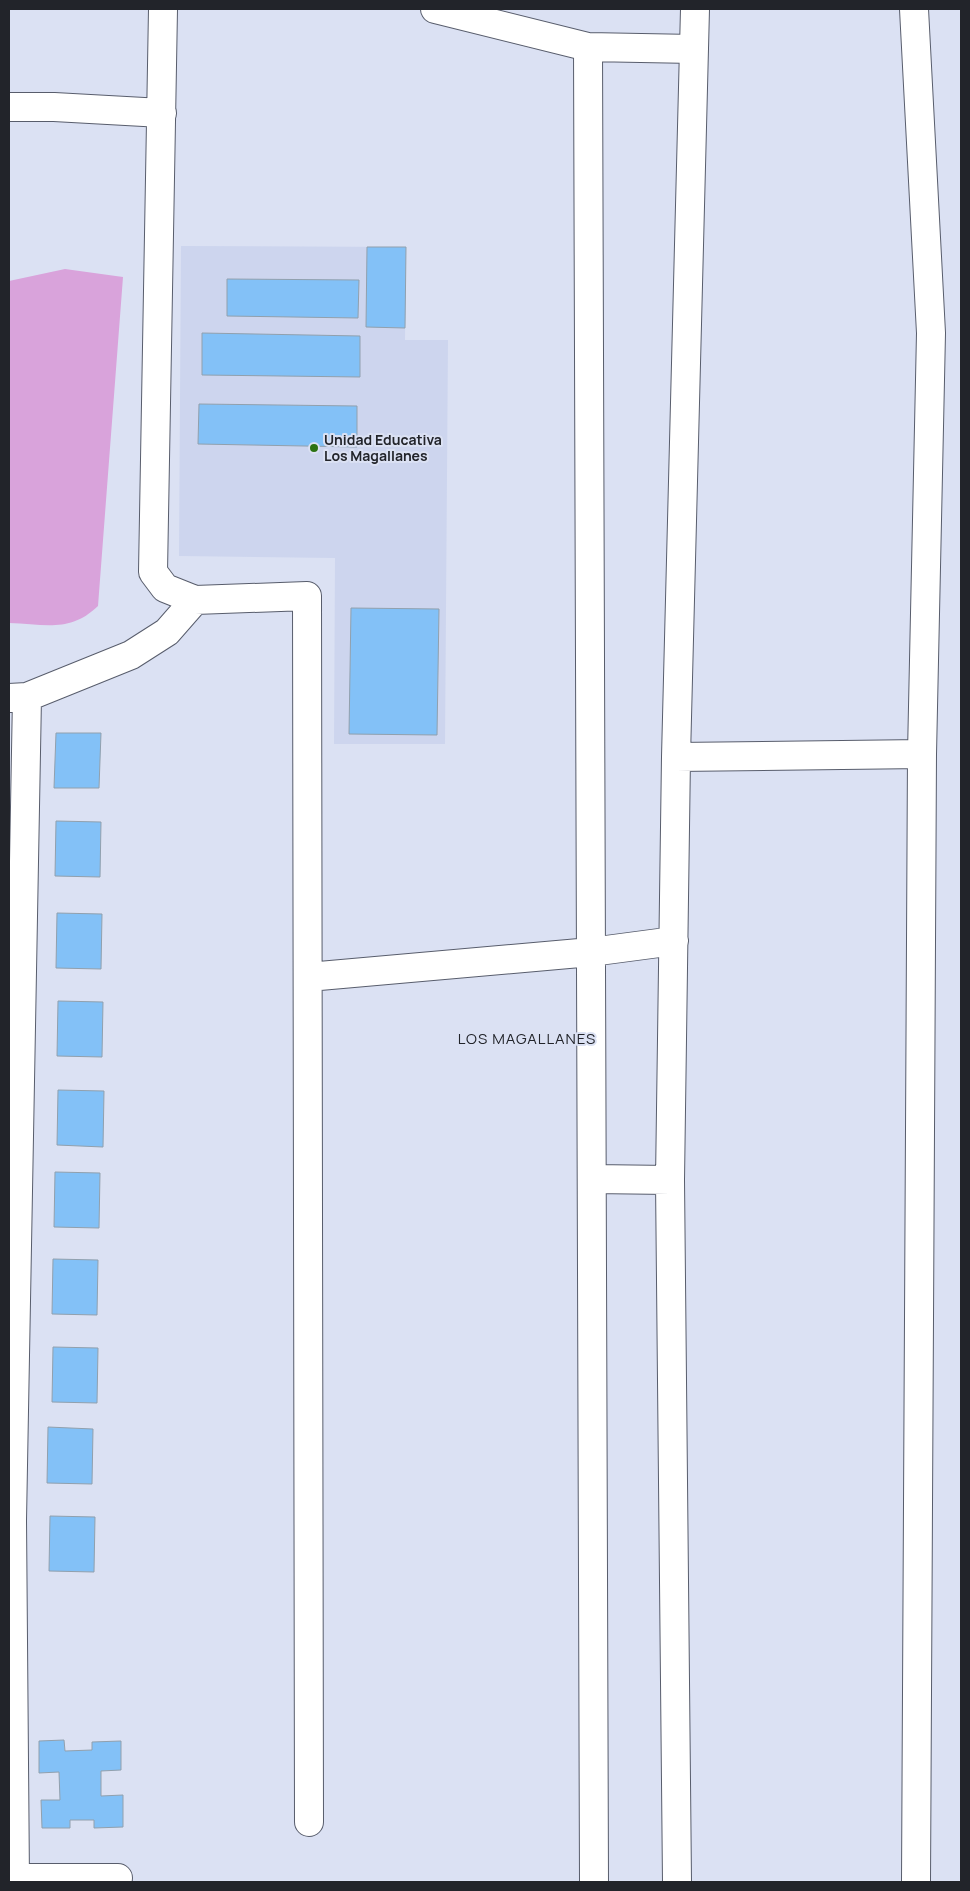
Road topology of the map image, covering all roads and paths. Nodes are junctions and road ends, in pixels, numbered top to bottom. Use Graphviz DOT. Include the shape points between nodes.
graph roads {
  1 [pos="163,9"];
  2 [pos="435,9"];
  3 [pos="695,9"];
  4 [pos="914,9"];
  5 [pos="588,48"];
  6 [pos="694,49"];
  7 [pos="9,107"];
  8 [pos="162,113"];
  9 [pos="195,600"];
  10 [pos="18,698"];
  11 [pos="922,754"];
  12 [pos="676,758"];
  13 [pos="674,941"];
  14 [pos="591,952"];
  15 [pos="308,977"];
  16 [pos="593,1178"];
  17 [pos="670,1180"];
  18 [pos="11,1520"];
  19 [pos="11,1705"];
  20 [pos="309,1822"];
  21 [pos="118,1878"];
  22 [pos="13,1880"];
  23 [pos="594,1882"];
  24 [pos="677,1882"];
  25 [pos="916,1882"];
  1 -- 8 [label="street"];
  2 -- 5 [label="street"];
  3 -- 6 [label="street"];
  4 -- 11 [label="street" via="931,333"];
  5 -- 6 [label="street"];
  5 -- 14 [label="street"];
  6 -- 12 [label="street"];
  7 -- 8 [label="street"];
  8 -- 9 [label="street" via="153,572 165,588"];
  9 -- 10 [label="street" via="167,632 131,654"];
  9 -- 15 [label="street" via="307,596"];
  10 -- 18 [label="street"];
  11 -- 12 [label="street"];
  11 -- 25 [label="street"];
  12 -- 13 [label="street"];
  13 -- 14 [label="street"];
  13 -- 17 [label="street"];
  14 -- 15 [label="street"];
  14 -- 16 [label="street"];
  15 -- 20 [label="street"];
  16 -- 17 [label="street"];
  16 -- 23 [label="street"];
  17 -- 24 [label="street"];
  18 -- 19 [label="street"];
  19 -- 22 [label="street"];
  21 -- 22 [label="street"];
}
